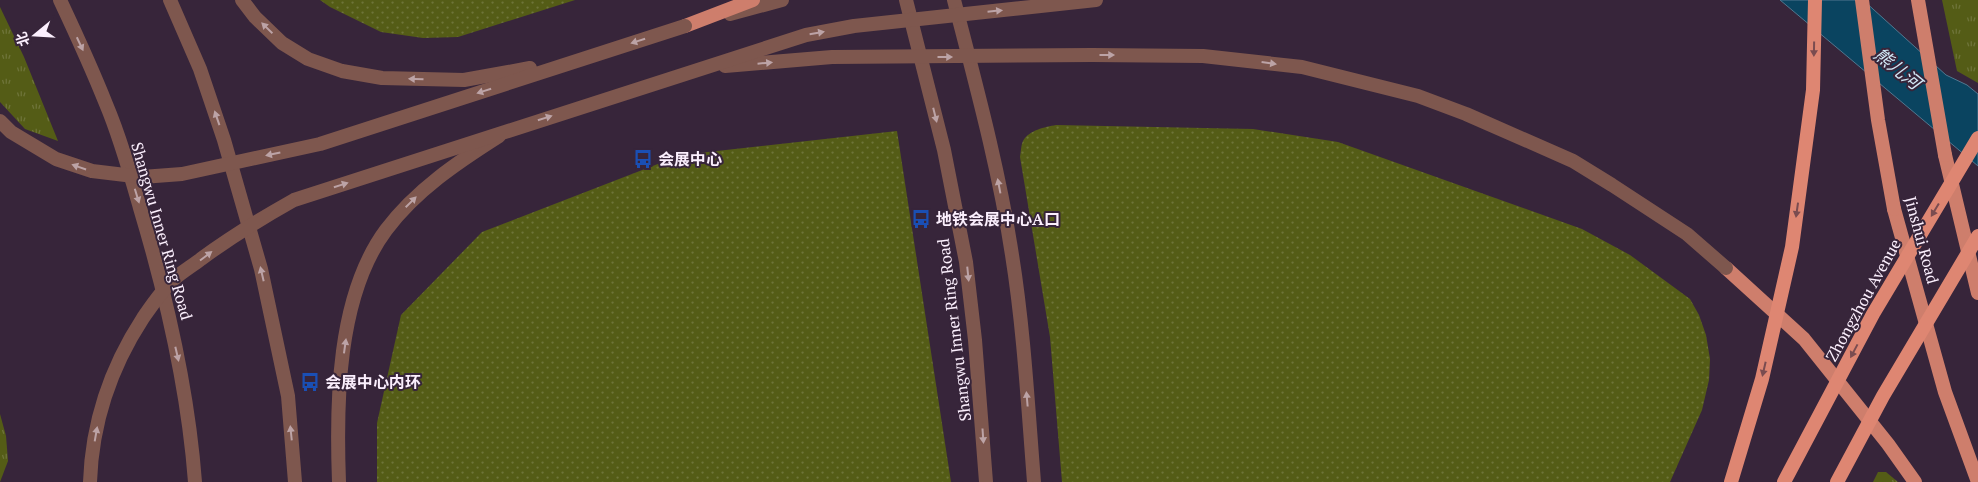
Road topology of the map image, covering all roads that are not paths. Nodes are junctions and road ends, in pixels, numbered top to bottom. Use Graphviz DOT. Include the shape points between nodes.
graph roads {
  1 [pos="60,0"];
  2 [pos="170,0"];
  3 [pos="242,0"];
  4 [pos="753,0"];
  5 [pos="782,0"];
  6 [pos="906,0"];
  7 [pos="954,0"];
  8 [pos="1096,0"];
  9 [pos="1815,0"];
  10 [pos="1862,0"];
  11 [pos="1918,0"];
  12 [pos="685,26"];
  13 [pos="585,58"];
  14 [pos="699,68"];
  15 [pos="0,121"];
  16 [pos="511,129"];
  17 [pos="1978,138"];
  18 [pos="1978,236"];
  19 [pos="1726,268"];
  20 [pos="1978,293"];
  21 [pos="90,482"];
  22 [pos="195,482"];
  23 [pos="295,482"];
  24 [pos="339,482"];
  25 [pos="986,482"];
  26 [pos="1034,482"];
  27 [pos="1730,482"];
  28 [pos="1784,482"];
  29 [pos="1837,482"];
  30 [pos="1915,482"];
  31 [pos="1978,482"];
  1 -- 22 [label="street, Shangwu Inner Ring Road, one-way" via="107,105 148,232 180,367"];
  23 -- 2 [label="street, one-way" via="288,396 261,269 200,69"];
  13 -- 3 [label="street, one-way, bridge" via="464,80 382,78 342,71 308,59 282,43"];
  4 -- 12 [label="main road"];
  5 -- 12 [label="street"];
  6 -- 25 [label="street, Shangwu Inner Ring Road, one-way" via="944,150 966,262"];
  26 -- 7 [label="street, one-way" via="1012,255 990,140"];
  14 -- 8 [label="street, one-way, bridge" via="806,35 854,26"];
  9 -- 27 [label="highway, one-way, bridge" via="1813,90 1792,246 1762,379"];
  10 -- 31 [label="main road, Jinshui Road, bridge" via="1894,209 1945,392"];
  11 -- 20 [label="main road, bridge" via="1945,155"];
  12 -- 13 [label="street, one-way, bridge"];
  13 -- 15 [label="street, one-way, bridge" via="320,144 182,174 142,178 92,172 56,158 11,132"];
  16 -- 14 [label="street, one-way, bridge"];
  14 -- 19 [label="street, one-way, bridge" via="832,58 1092,55 1203,56 1302,67 1418,96 1573,161 1687,234"];
  21 -- 16 [label="street, one-way, bridge" via="99,416 113,370 129,339 173,280 222,244 294,200"];
  24 -- 16 [label="street, one-way, bridge" via="339,391 350,311 365,264 386,230 439,176"];
  17 -- 28 [label="highway, Zhongzhou Avenue, one-way, bridge" via="1873,314"];
  18 -- 29 [label="highway, bridge" via="1883,396"];
  19 -- 30 [label="main road" via="1804,338"];
}
